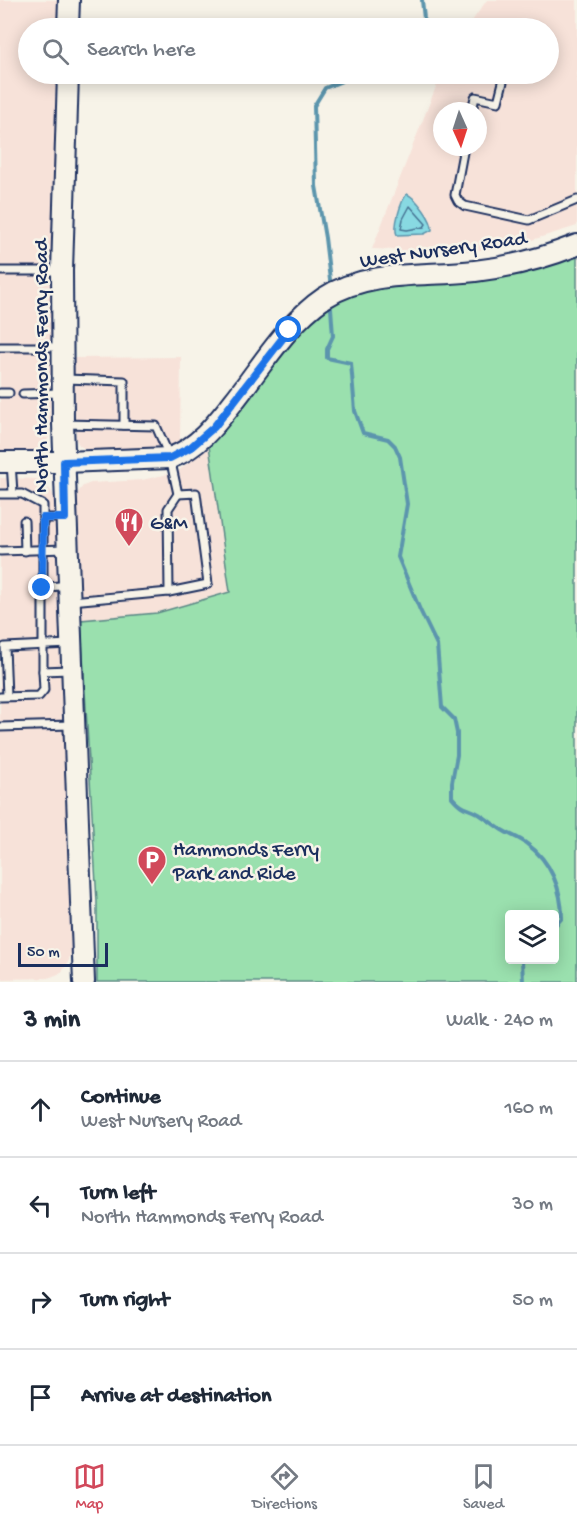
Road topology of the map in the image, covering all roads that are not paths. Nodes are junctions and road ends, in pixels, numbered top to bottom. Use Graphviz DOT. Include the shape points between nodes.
graph roads {
  1 [pos="69,0"];
  2 [pos="68,18"];
  3 [pos="68,84"];
  4 [pos="502,84"];
  5 [pos="475,102"];
  6 [pos="462,156"];
  7 [pos="577,200"];
  8 [pos="577,245"];
  9 [pos="0,271"];
  10 [pos="62,271"];
  11 [pos="0,347"];
  12 [pos="62,347"];
  13 [pos="63,386"];
  14 [pos="0,393"];
  15 [pos="9,393"];
  16 [pos="23,394"];
  17 [pos="63,424"];
  18 [pos="124,425"];
  19 [pos="170,458"];
  20 [pos="5,462"];
  21 [pos="64,462"];
  22 [pos="13,493"];
  23 [pos="0,494"];
  24 [pos="22,494"];
  25 [pos="178,494"];
  26 [pos="23,503"];
  27 [pos="43,518"];
  28 [pos="65,518"];
  29 [pos="24,521"];
  30 [pos="66,549"];
  31 [pos="43,550"];
  32 [pos="0,551"];
  33 [pos="25,551"];
  34 [pos="42,588"];
  35 [pos="169,592"];
  36 [pos="68,593"];
  37 [pos="70,644"];
  38 [pos="43,645"];
  39 [pos="43,670"];
  40 [pos="72,670"];
  41 [pos="4,696"];
  42 [pos="74,725"];
  43 [pos="0,727"];
  44 [pos="84,982"];
  1 -- 2 [label="main road"];
  3 -- 10 [label="main road, North Hammonds Ferry Road"];
  4 -- 5 [label="lane" via="498,102 476,97"];
  6 -- 7 [label="lane" via="455,195 465,206 529,220"];
  8 -- 19 [label="main road, West Nursery Road" via="497,268 369,280 325,298 289,330 214,427 191,447"];
  9 -- 10 [label="lane"];
  10 -- 12 [label="main road, North Hammonds Ferry Road"];
  11 -- 12 [label="lane"];
  12 -- 13 [label="main road, North Hammonds Ferry Road"];
  13 -- 16 [label="lane"];
  13 -- 17 [label="main road, North Hammonds Ferry Road"];
  13 -- 18 [label="lane" via="124,381"];
  14 -- 15 [label="lane"];
  17 -- 18 [label="lane"];
  17 -- 21 [label="main road, North Hammonds Ferry Road"];
  18 -- 19 [label="lane" via="156,426"];
  19 -- 21 [label="main road, West Nursery Road"];
  19 -- 25 [label="lane"];
  20 -- 21 [label="main road, West Nursery Road"];
  20 -- 22 [label="lane"];
  21 -- 28 [label="main road, North Hammonds Ferry Road"];
  22 -- 23 [label="lane"];
  22 -- 24 [label="lane"];
  24 -- 26 [label="lane"];
  24 -- 27 [label="lane" via="43,505"];
  25 -- 35 [label="lane" via="168,509"];
  25 -- 35 [label="lane" via="196,493 208,584"];
  27 -- 28 [label="lane"];
  27 -- 31 [label="lane"];
  28 -- 30 [label="main road, North Hammonds Ferry Road"];
  29 -- 33 [label="lane"];
  30 -- 31 [label="lane"];
  30 -- 36 [label="main road, North Hammonds Ferry Road"];
  31 -- 33 [label="lane"];
  31 -- 34 [label="lane"];
  32 -- 33 [label="lane"];
  34 -- 36 [label="lane"];
  34 -- 38 [label="lane"];
  35 -- 36 [label="lane"];
  36 -- 37 [label="main road, North Hammonds Ferry Road"];
  37 -- 38 [label="lane"];
  37 -- 40 [label="main road, North Hammonds Ferry Road"];
  38 -- 39 [label="lane"];
  38 -- 41 [label="lane" via="5,647"];
  39 -- 40 [label="lane"];
  39 -- 41 [label="lane" via="42,694"];
  40 -- 42 [label="main road, North Hammonds Ferry Road"];
  42 -- 43 [label="lane"];
  42 -- 44 [label="main road, North Hammonds Ferry Road"];
}
